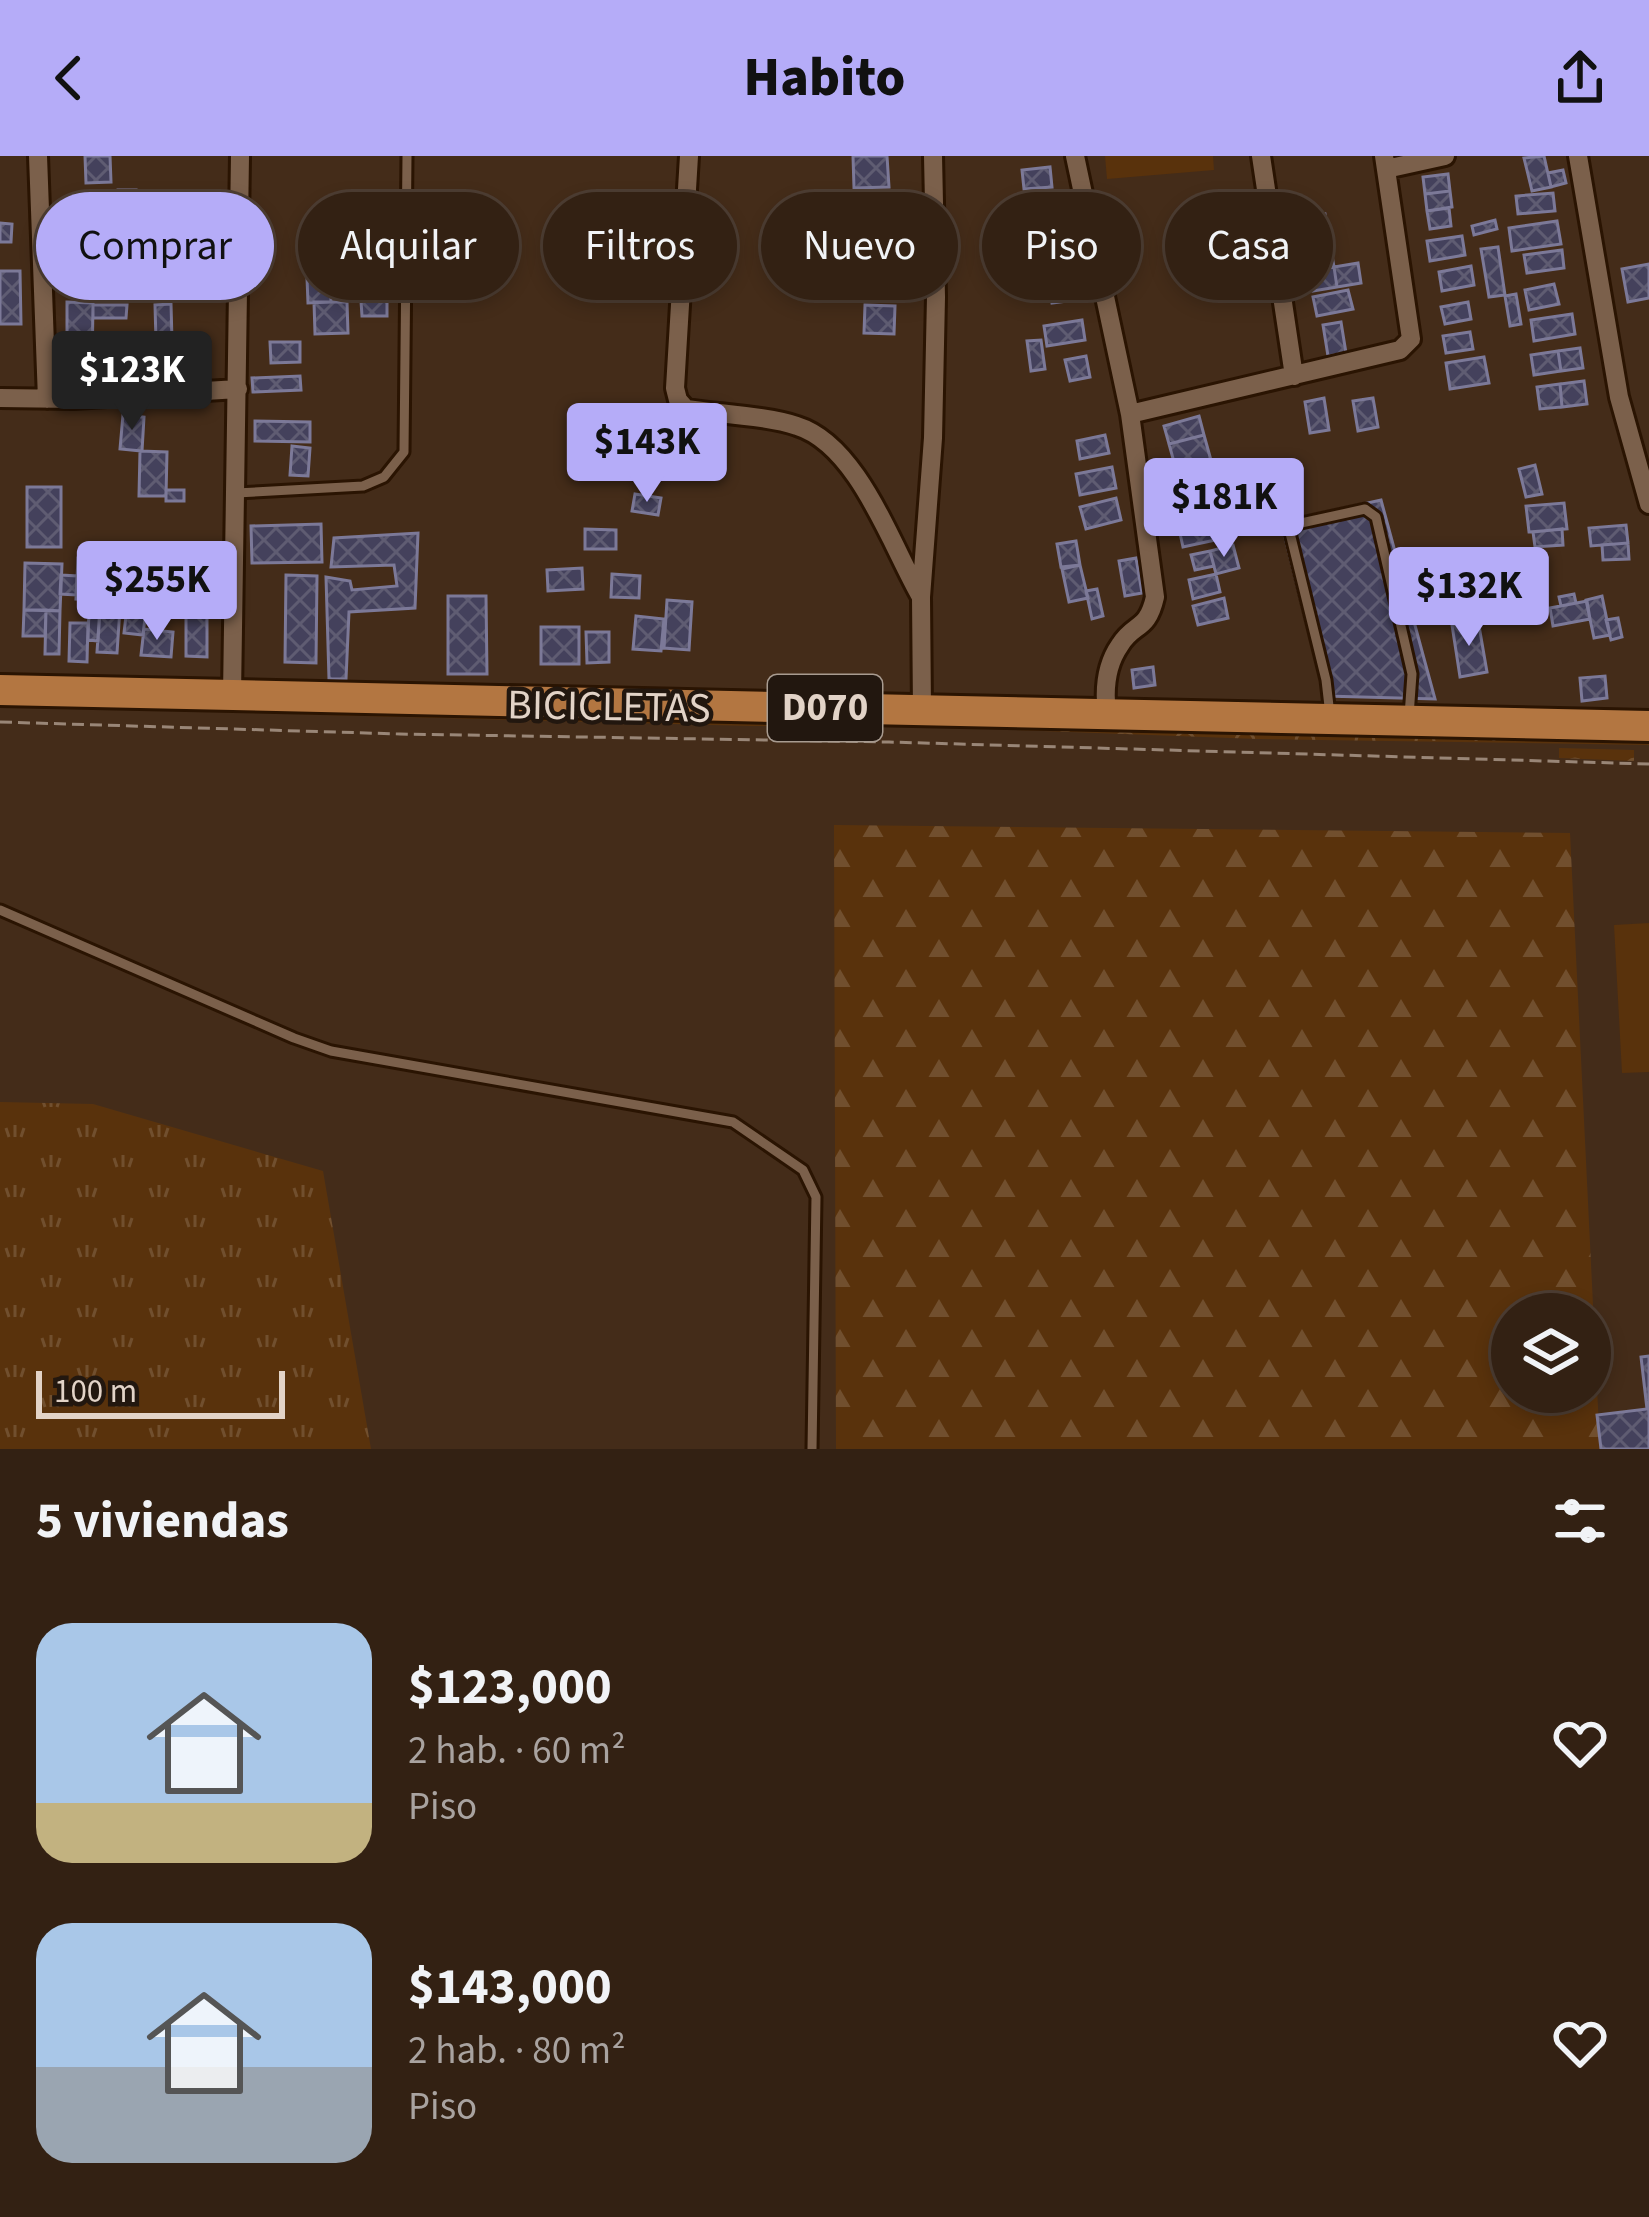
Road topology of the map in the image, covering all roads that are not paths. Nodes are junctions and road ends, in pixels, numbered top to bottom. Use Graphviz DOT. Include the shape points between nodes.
graph roads {
  1 [pos="38,156"];
  2 [pos="240,156"];
  3 [pos="407,156"];
  4 [pos="688,156"];
  5 [pos="933,156"];
  6 [pos="1075,156"];
  7 [pos="1262,156"];
  8 [pos="1445,156"];
  9 [pos="1578,156"];
  10 [pos="1385,162"];
  11 [pos="1294,376"];
  12 [pos="238,389"];
  13 [pos="0,398"];
  14 [pos="47,398"];
  15 [pos="1130,414"];
  16 [pos="236,493"];
  17 [pos="1649,504"];
  18 [pos="921,597"];
  19 [pos="0,690"];
  20 [pos="232,695"];
  21 [pos="922,710"];
  22 [pos="1107,714"];
  23 [pos="1330,719"];
  24 [pos="1409,721"];
  25 [pos="1649,726"];
  26 [pos="0,910"];
  27 [pos="812,1449"];
  1 -- 14 [label="street"];
  2 -- 12 [label="street"];
  3 -- 16 [label="lane" via="404,452 384,477 363,486"];
  4 -- 18 [label="street" via="678,400 686,409 794,424 821,437 852,471"];
  5 -- 18 [label="street" via="933,438"];
  6 -- 15 [label="street"];
  7 -- 11 [label="street"];
  8 -- 10 [label="street"];
  9 -- 17 [label="street" via="1619,397"];
  10 -- 11 [label="street" via="1411,339 1400,350"];
  11 -- 15 [label="street"];
  12 -- 14 [label="street"];
  12 -- 16 [label="street"];
  13 -- 14 [label="street"];
  15 -- 22 [label="street" via="1155,597 1150,616 1120,644 1104,693"];
  16 -- 20 [label="street"];
  18 -- 21 [label="street"];
  19 -- 20 [label="main road, D070"];
  20 -- 21 [label="main road, D070"];
  21 -- 22 [label="main road, D070"];
  22 -- 23 [label="main road, D070"];
  23 -- 24 [label="main road, D070"];
  23 -- 24 [label="lane" via="1289,529 1365,509 1376,517 1412,674"];
  24 -- 25 [label="main road, D070"];
  26 -- 27 [label="lane" via="331,1051 733,1122 774,1148 803,1170 816,1197"];
}
